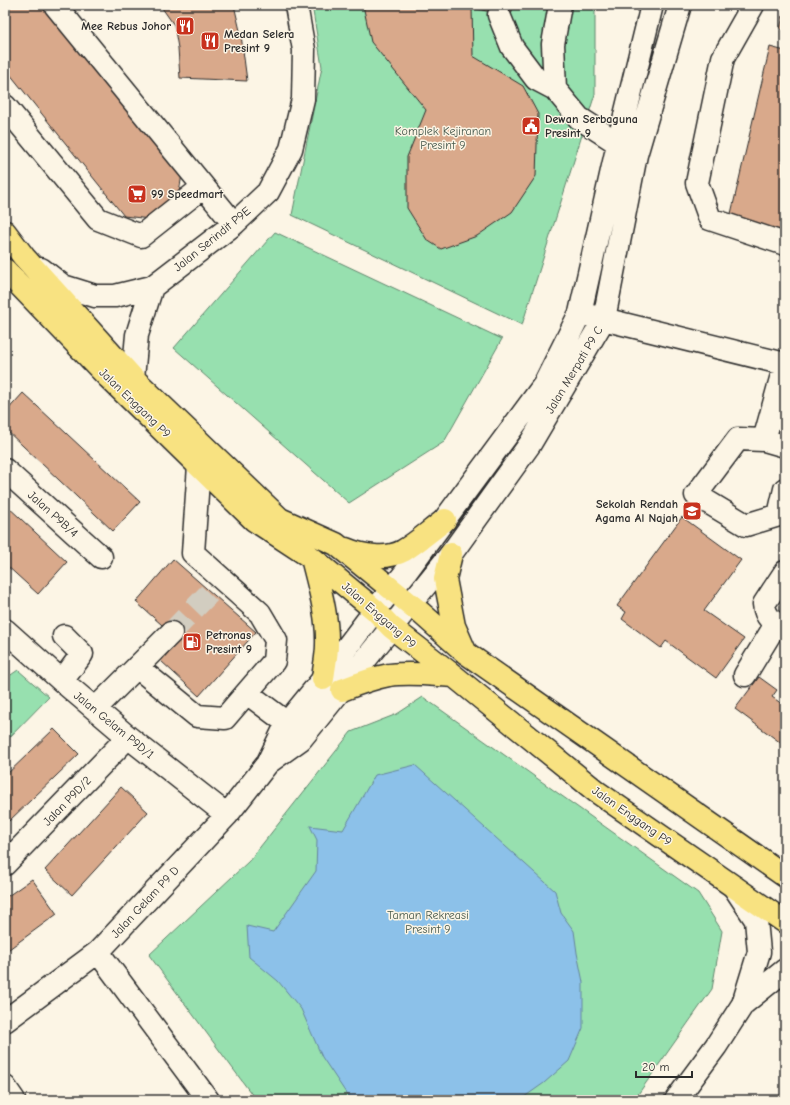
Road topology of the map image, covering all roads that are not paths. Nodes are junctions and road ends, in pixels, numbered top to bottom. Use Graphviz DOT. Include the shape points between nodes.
graph roads {
  1 [pos="55,5"];
  2 [pos="296,5"];
  3 [pos="560,5"];
  4 [pos="652,5"];
  5 [pos="680,5"];
  6 [pos="753,5"];
  7 [pos="499,15"];
  8 [pos="555,89"];
  9 [pos="5,106"];
  10 [pos="627,149"];
  11 [pos="203,187"];
  12 [pos="234,224"];
  13 [pos="5,232"];
  14 [pos="785,244"];
  15 [pos="24,257"];
  16 [pos="5,270"];
  17 [pos="152,287"];
  18 [pos="580,313"];
  19 [pos="604,319"];
  20 [pos="785,364"];
  21 [pos="133,378"];
  22 [pos="764,440"];
  23 [pos="785,446"];
  24 [pos="199,465"];
  25 [pos="5,470"];
  26 [pos="785,489"];
  27 [pos="445,520"];
  28 [pos="336,544"];
  29 [pos="450,554"];
  30 [pos="101,557"];
  31 [pos="312,558"];
  32 [pos="785,572"];
  33 [pos="391,590"];
  34 [pos="410,603"];
  35 [pos="375,610"];
  36 [pos="780,624"];
  37 [pos="390,627"];
  38 [pos="5,630"];
  39 [pos="171,633"];
  40 [pos="64,636"];
  41 [pos="466,653"];
  42 [pos="137,668"];
  43 [pos="745,675"];
  44 [pos="454,676"];
  45 [pos="323,679"];
  46 [pos="62,682"];
  47 [pos="342,690"];
  48 [pos="247,693"];
  49 [pos="95,709"];
  50 [pos="286,723"];
  51 [pos="128,737"];
  52 [pos="267,764"];
  53 [pos="227,815"];
  54 [pos="5,864"];
  55 [pos="785,876"];
  56 [pos="734,887"];
  57 [pos="785,922"];
  58 [pos="98,952"];
  59 [pos="785,970"];
  60 [pos="743,1004"];
  61 [pos="5,1022"];
  62 [pos="5,1087"];
  63 [pos="14,1100"];
  64 [pos="208,1100"];
  65 [pos="676,1100"];
  1 -- 11 [label="street"];
  2 -- 12 [label="street, Jalan Serindit P9E" via="304,50 303,98 291,149 268,192"];
  3 -- 8 [label="street" via="553,44"];
  4 -- 10 [label="street, Jalan Merpati P9 C"];
  5 -- 10 [label="street, Jalan Merpati P9 C"];
  6 -- 14 [label="street" via="723,58 697,183 710,219"];
  7 -- 8 [label="street" via="512,47 536,79"];
  8 -- 10 [label="street" via="579,118"];
  9 -- 11 [label="street" via="98,218 141,236"];
  10 -- 18 [label="street, Jalan Merpati P9 C"];
  10 -- 19 [label="street, Jalan Merpati P9 C"];
  11 -- 12 [label="street"];
  12 -- 17 [label="street, Jalan Serindit P9E"];
  13 -- 15 [label="main road, Jalan Enggang P9"];
  15 -- 17 [label="street, Jalan Serindit P9E" via="63,286 95,296 115,296"];
  15 -- 21 [label="main road, Jalan Enggang P9"];
  16 -- 24 [label="main road, Jalan Enggang P9" via="109,378"];
  17 -- 21 [label="street" via="137,335"];
  18 -- 19 [label="street"];
  18 -- 27 [label="street, Jalan Merpati P9 C" via="544,385"];
  19 -- 20 [label="street"];
  19 -- 29 [label="street, Jalan Merpati P9 C" via="530,444"];
  20 -- 22 [label="street"];
  21 -- 28 [label="main road, Jalan Enggang P9" via="280,519"];
  22 -- 23 [label="street"];
  22 -- 26 [label="street" via="738,439 696,495 746,525 779,515"];
  24 -- 31 [label="main road, Jalan Enggang P9" via="254,520"];
  24 -- 48 [label="street" via="193,553 260,614 276,640 274,661"];
  25 -- 30 [label="street, Jalan P9B/4"];
  27 -- 28 [label="main road" via="402,552 389,555 355,553"];
  27 -- 33 [label="street, Jalan Merpati P9 C"];
  28 -- 33 [label="main road, Jalan Enggang P9"];
  29 -- 34 [label="street, Jalan Merpati P9 C"];
  29 -- 41 [label="main road" via="445,579 454,626"];
  31 -- 35 [label="main road, Jalan Enggang P9"];
  31 -- 45 [label="main road" via="323,604 327,644"];
  32 -- 36 [label="street" via="764,604 766,616"];
  33 -- 34 [label="main road, Jalan Enggang P9"];
  33 -- 35 [label="street"];
  34 -- 37 [label="street, Jalan Gelam P9 D"];
  34 -- 41 [label="main road, Jalan Enggang P9"];
  35 -- 37 [label="main road, Jalan Enggang P9"];
  35 -- 45 [label="street, Jalan Gelam P9 D"];
  36 -- 43 [label="street"];
  37 -- 44 [label="main road, Jalan Enggang P9"];
  37 -- 47 [label="street, Jalan Gelam P9 D"];
  38 -- 46 [label="street, Jalan Gelam P9D/1"];
  39 -- 42 [label="street"];
  40 -- 46 [label="street" via="82,654"];
  41 -- 55 [label="main road, Jalan Enggang P9"];
  42 -- 48 [label="street" via="197,716 225,718"];
  42 -- 49 [label="street"];
  44 -- 47 [label="main road" via="389,675 360,682"];
  44 -- 56 [label="main road, Jalan Enggang P9" via="598,792"];
  45 -- 50 [label="street, Jalan Gelam P9 D"];
  46 -- 49 [label="street, Jalan Gelam P9D/1"];
  47 -- 52 [label="street, Jalan Gelam P9 D" via="301,739"];
  48 -- 50 [label="street"];
  49 -- 51 [label="street, Jalan Gelam P9D/1"];
  50 -- 52 [label="street, Jalan Gelam P9 D"];
  51 -- 53 [label="street, Jalan Gelam P9D/1"];
  51 -- 54 [label="street, Jalan P9D/2"];
  52 -- 53 [label="street, Jalan Gelam P9 D"];
  53 -- 58 [label="street, Jalan Gelam P9 D"];
  56 -- 57 [label="main road, Jalan Enggang P9"];
  56 -- 60 [label="street" via="756,920 759,952"];
  58 -- 61 [label="street, Jalan Gelam P9 D"];
  58 -- 64 [label="street"];
  59 -- 60 [label="street"];
  60 -- 65 [label="street"];
  62 -- 63 [label="street"];
}
